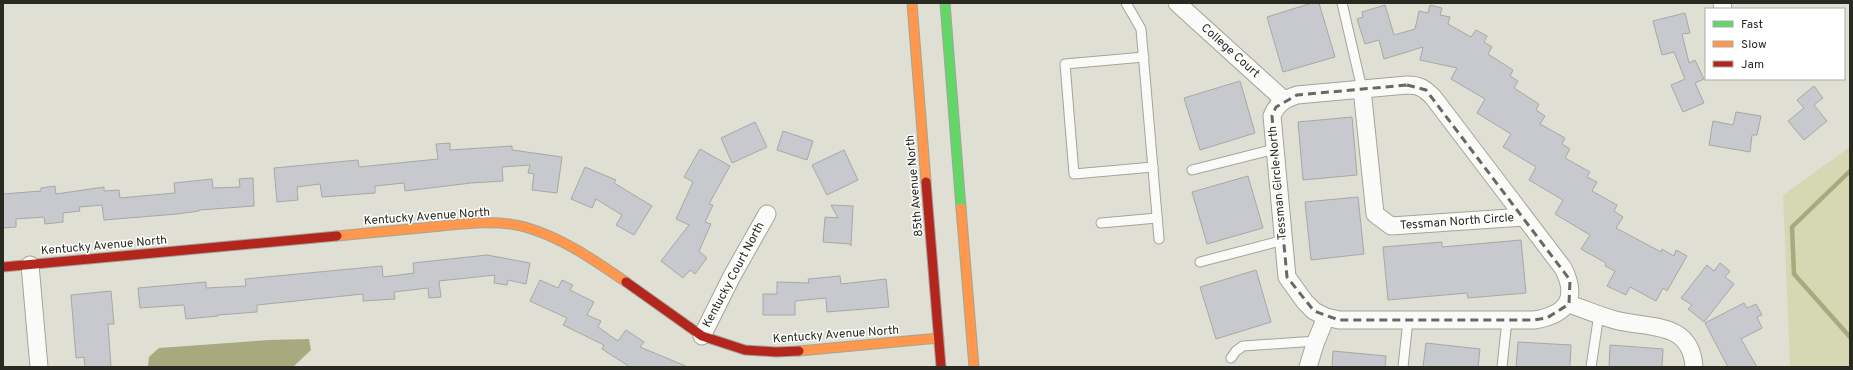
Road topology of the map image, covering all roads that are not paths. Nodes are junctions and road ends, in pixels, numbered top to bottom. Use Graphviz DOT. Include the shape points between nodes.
graph roads {
  1 [pos="912,3"];
  2 [pos="945,3"];
  3 [pos="1126,3"];
  4 [pos="1177,3"];
  5 [pos="1342,3"];
  6 [pos="1144,57"];
  7 [pos="1362,89"];
  8 [pos="1284,100"];
  9 [pos="1275,149"];
  10 [pos="1153,167"];
  11 [pos="1192,170"];
  12 [pos="766,214"];
  13 [pos="1524,217"];
  14 [pos="1157,218"];
  15 [pos="1101,223"];
  16 [pos="1159,239"];
  17 [pos="1284,240"];
  18 [pos="1200,262"];
  19 [pos="30,265"];
  20 [pos="3,267"];
  21 [pos="1569,304"];
  22 [pos="1599,314"];
  23 [pos="1326,317"];
  24 [pos="1408,320"];
  25 [pos="1506,320"];
  26 [pos="702,336"];
  27 [pos="939,338"];
  28 [pos="1316,341"];
  29 [pos="1231,358"];
  30 [pos="39,367"];
  31 [pos="941,367"];
  32 [pos="974,367"];
  33 [pos="1308,367"];
  34 [pos="1403,367"];
  35 [pos="1502,367"];
  36 [pos="1591,367"];
  37 [pos="1694,367"];
  1 -- 27 [label="street, 85th Avenue North"];
  2 -- 32 [label="street"];
  3 -- 6 [label="lane" via="1141,29"];
  4 -- 8 [label="street, College Court"];
  5 -- 7 [label="lane"];
  6 -- 10 [label="lane"];
  6 -- 10 [label="lane" via="1065,64 1074,174"];
  7 -- 8 [label="street" via="1297,94"];
  7 -- 13 [label="street" via="1417,86 1426,90"];
  7 -- 13 [label="street, Tessman North Circle" via="1375,214 1391,226"];
  8 -- 9 [label="street, Tessman Circle North" via="1276,107 1272,116"];
  9 -- 11 [label="lane"];
  9 -- 17 [label="street, Tessman Circle North"];
  10 -- 14 [label="lane"];
  12 -- 26 [label="street, Kentucky Court North"];
  13 -- 21 [label="street" via="1564,268 1570,280"];
  14 -- 15 [label="lane"];
  14 -- 16 [label="lane"];
  17 -- 18 [label="lane"];
  17 -- 23 [label="street, Tessman Circle North" via="1287,277 1305,302 1314,311"];
  19 -- 20 [label="street, Kentucky Avenue North"];
  19 -- 26 [label="street, Kentucky Avenue North" via="493,223 524,227 580,250"];
  19 -- 30 [label="street"];
  21 -- 22 [label="street"];
  21 -- 25 [label="street, Tessman Circle North" via="1547,318"];
  22 -- 36 [label="lane"];
  22 -- 37 [label="street" via="1615,320 1676,332 1694,358"];
  23 -- 24 [label="street, Tessman Circle North" via="1339,320"];
  23 -- 28 [label="street"];
  24 -- 25 [label="street, Tessman Circle North"];
  24 -- 34 [label="lane"];
  25 -- 35 [label="lane"];
  26 -- 27 [label="street, Kentucky Avenue North" via="745,350 776,352"];
  27 -- 31 [label="street, 85th Avenue North"];
  28 -- 29 [label="lane" via="1243,346"];
  28 -- 33 [label="street"];
}
